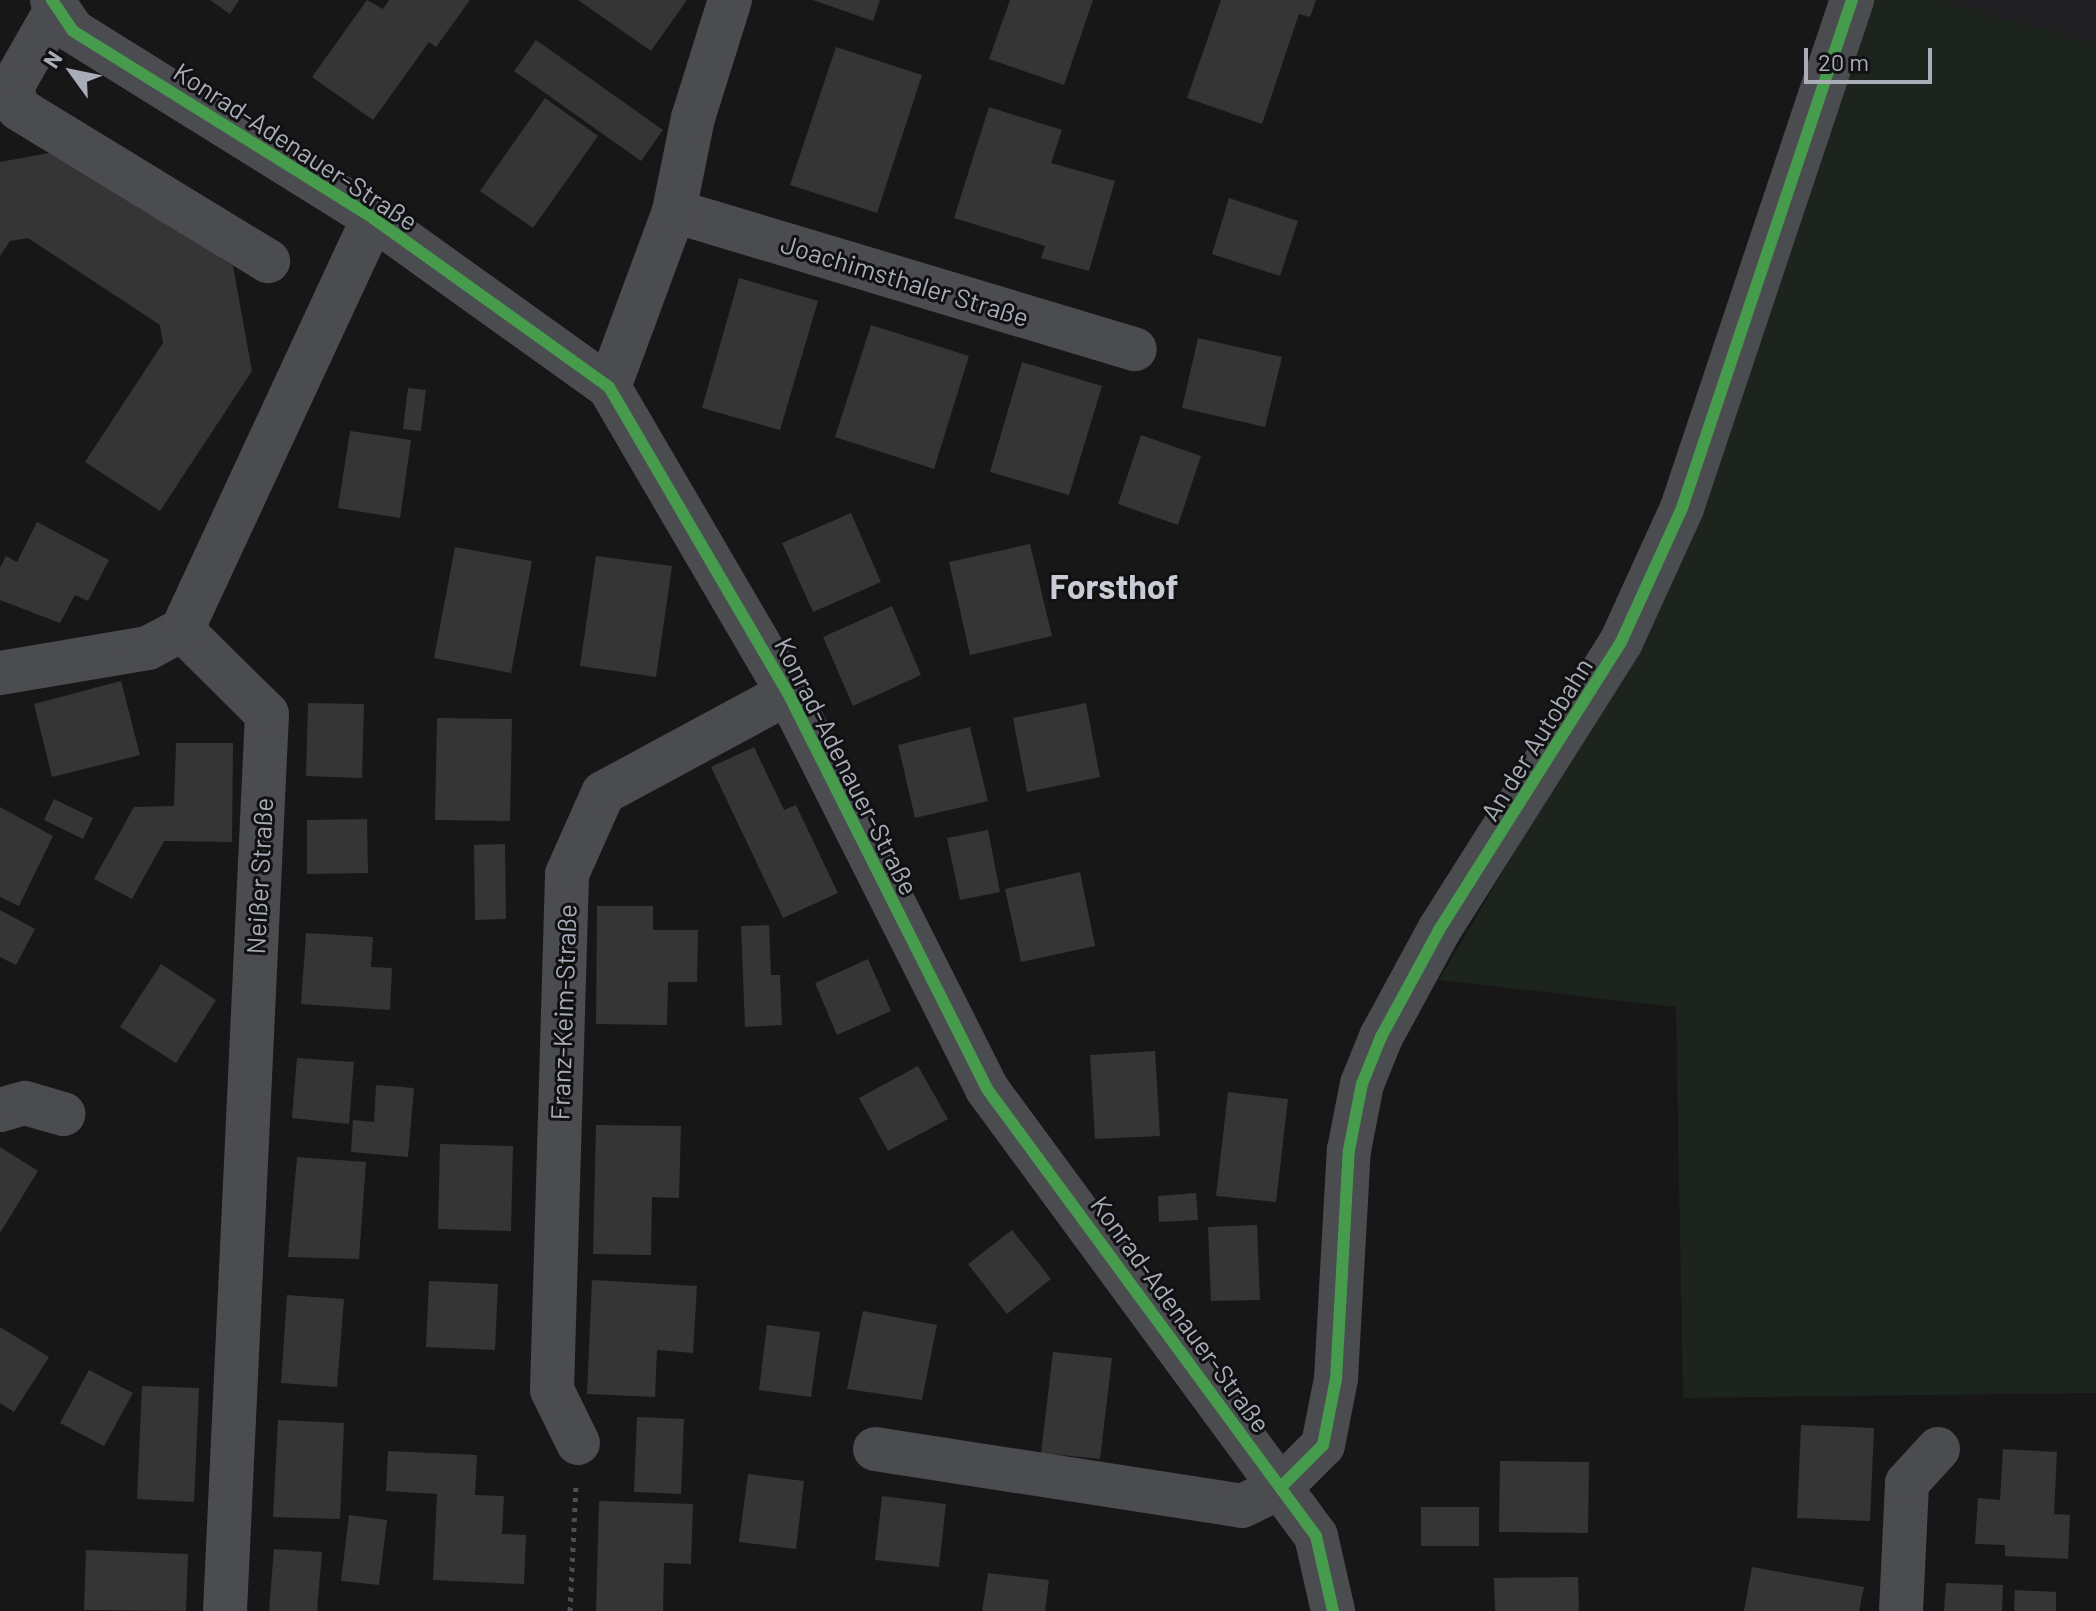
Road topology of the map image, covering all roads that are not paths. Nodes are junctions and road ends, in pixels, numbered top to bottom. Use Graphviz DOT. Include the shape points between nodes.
graph roads {
  1 [pos="730,0"];
  2 [pos="1852,0"];
  3 [pos="54,4"];
  4 [pos="674,211"];
  5 [pos="373,218"];
  6 [pos="268,261"];
  7 [pos="1135,349"];
  8 [pos="609,387"];
  9 [pos="182,630"];
  10 [pos="0,673"];
  11 [pos="788,693"];
  12 [pos="0,1110"];
  13 [pos="63,1114"];
  14 [pos="578,1443"];
  15 [pos="875,1449"];
  16 [pos="1938,1449"];
  17 [pos="1281,1487"];
  18 [pos="225,1611"];
  19 [pos="1333,1611"];
  20 [pos="1901,1611"];
  1 -- 4 [label="street" via="693,118"];
  2 -- 17 [label="street, An der Autobahn" via="1670,535 1621,642 1439,930 1381,1037 1362,1084 1349,1150 1336,1379 1326,1432 1323,1445"];
  3 -- 5 [label="street, Konrad-Adenauer-Straße" via="73,31"];
  3 -- 6 [label="street" via="12,91 19,109"];
  4 -- 7 [label="street, Joachimsthaler Straße"];
  4 -- 8 [label="street"];
  5 -- 8 [label="street, Konrad-Adenauer-Straße"];
  5 -- 9 [label="street"];
  8 -- 11 [label="street, Konrad-Adenauer-Straße"];
  9 -- 10 [label="street" via="148,648"];
  9 -- 18 [label="street, Neißer Straße" via="267,714"];
  11 -- 14 [label="street, Franz-Keim-Straße" via="603,793 567,874 552,1390"];
  11 -- 17 [label="street, Konrad-Adenauer-Straße" via="987,1089"];
  12 -- 13 [label="street" via="25,1103"];
  15 -- 17 [label="street" via="1242,1506"];
  16 -- 20 [label="street" via="1907,1483"];
  17 -- 19 [label="street, Konrad-Adenauer-Straße" via="1316,1536"];
}
